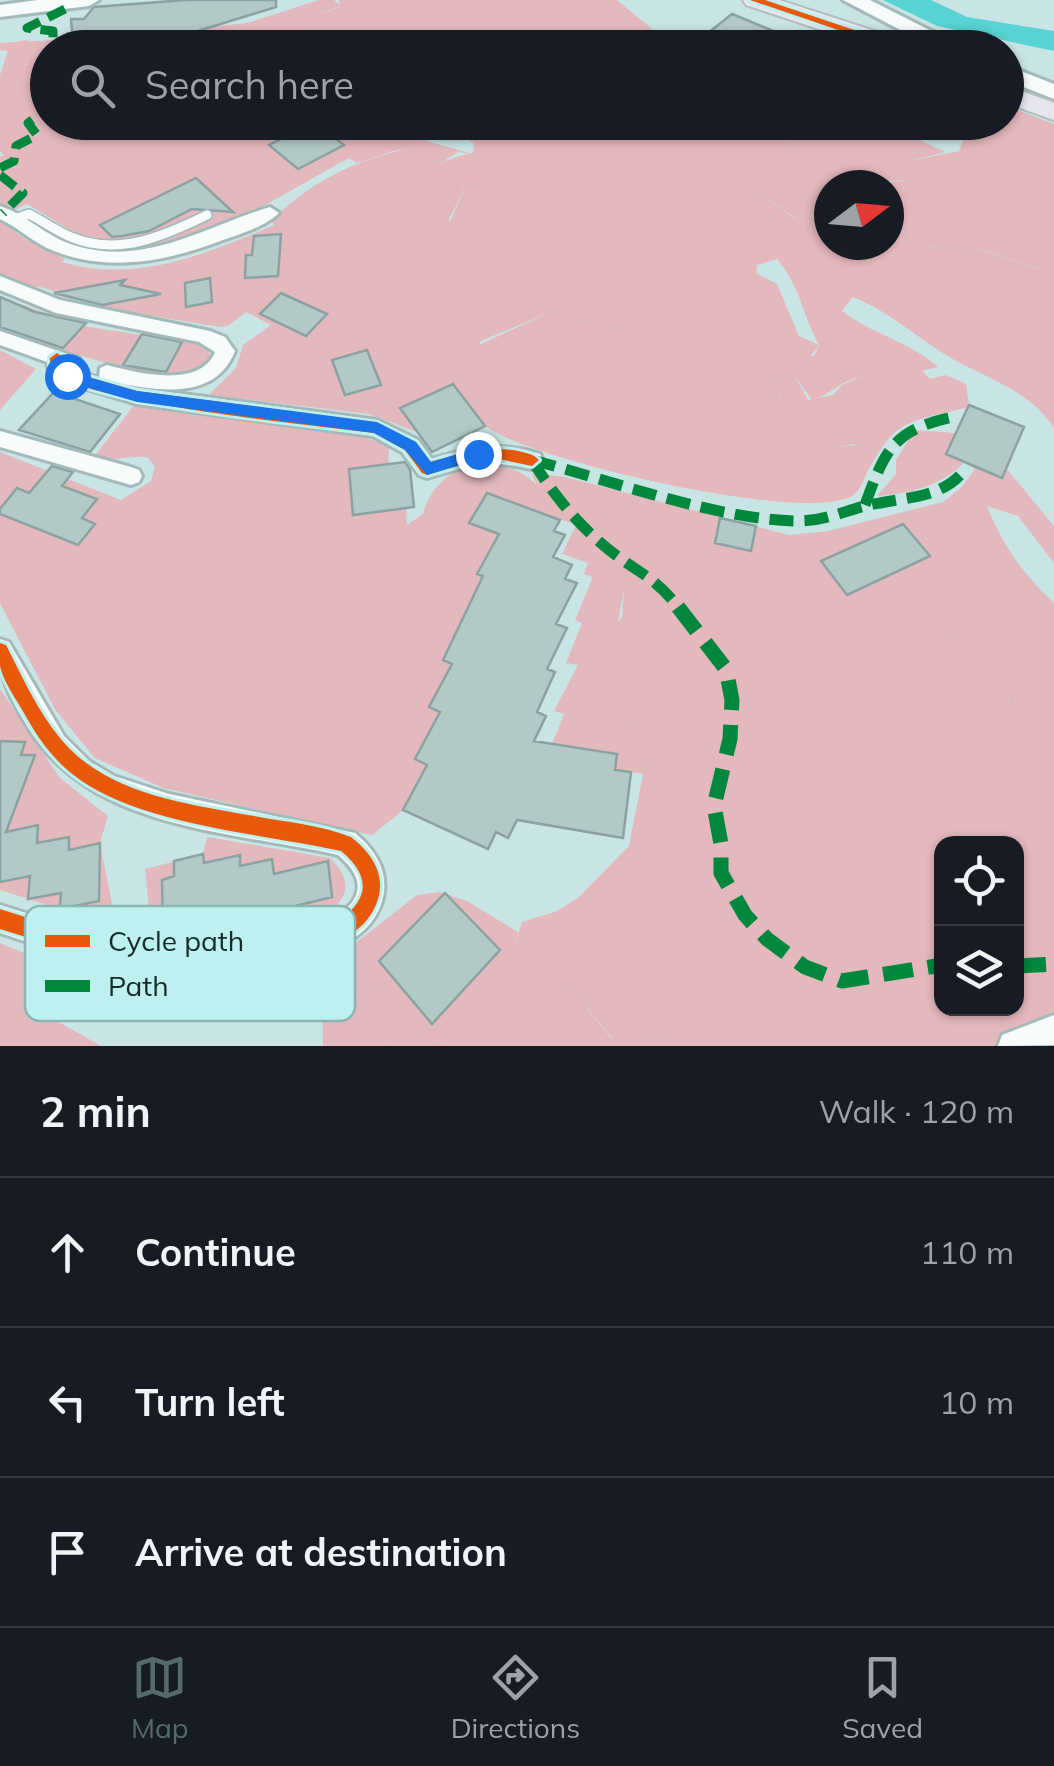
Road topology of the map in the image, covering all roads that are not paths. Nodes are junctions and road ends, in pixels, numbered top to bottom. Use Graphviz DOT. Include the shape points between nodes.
graph roads {
  1 [pos="88,0"];
  2 [pos="756,0"];
  3 [pos="853,0"];
  4 [pos="0,12"];
  5 [pos="848,30"];
  6 [pos="917,30"];
  7 [pos="1024,66"];
  8 [pos="1054,74"];
  9 [pos="1024,87"];
  10 [pos="1044,104"];
  11 [pos="207,214"];
  12 [pos="270,214"];
  13 [pos="8,216"];
  14 [pos="0,284"];
  15 [pos="0,338"];
  16 [pos="57,358"];
  17 [pos="0,439"];
  18 [pos="532,460"];
  19 [pos="131,476"];
  20 [pos="0,650"];
  21 [pos="355,916"];
  22 [pos="0,919"];
  23 [pos="25,928"];
  24 [pos="1054,1030"];
  25 [pos="1013,1046"];
  1 -- 4 [label="main road"];
  2 -- 5 [label="highway"];
  3 -- 6 [label="main road"];
  7 -- 8 [label="main road"];
  9 -- 10 [label="main road"];
  11 -- 13 [label="lane" via="152,241 122,246 78,239 29,214"];
  12 -- 13 [label="street" via="197,244 123,259 56,246"];
  14 -- 16 [label="street" via="41,301 203,336 224,350 214,372 176,382 142,381"];
  15 -- 16 [label="street"];
  16 -- 18 [label="street" via="56,370 67,376 137,396 377,428 410,446 427,469 478,454"];
  17 -- 19 [label="street"];
  20 -- 21 [label="street" via="32,711 80,770 147,802 345,843 364,858 371,877 368,902"];
  22 -- 23 [label="street"];
  24 -- 25 [label="street"];
}
